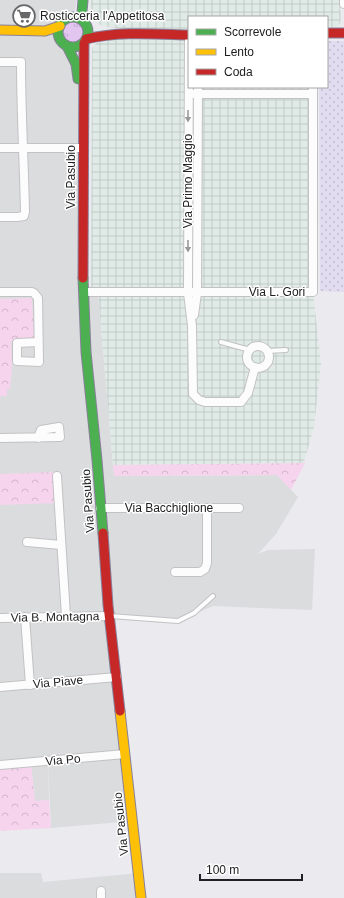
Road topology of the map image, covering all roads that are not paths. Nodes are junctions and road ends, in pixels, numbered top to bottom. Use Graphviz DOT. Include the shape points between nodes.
graph roads {
  1 [pos="77,0"];
  2 [pos="83,0"];
  3 [pos="344,0"];
  4 [pos="344,4"];
  5 [pos="70,18"];
  6 [pos="86,25"];
  7 [pos="60,26"];
  8 [pos="0,30"];
  9 [pos="35,31"];
  10 [pos="328,33"];
  11 [pos="344,33"];
  12 [pos="114,34"];
  13 [pos="188,35"];
  14 [pos="85,41"];
  15 [pos="64,43"];
  16 [pos="0,62"];
  17 [pos="188,88"];
  18 [pos="198,90"];
  19 [pos="313,91"];
  20 [pos="188,94"];
  21 [pos="84,102"];
  22 [pos="0,148"];
  23 [pos="24,148"];
  24 [pos="83,148"];
  25 [pos="188,212"];
  26 [pos="197,212"];
  27 [pos="0,217"];
  28 [pos="0,292"];
  29 [pos="83,292"];
  30 [pos="188,293"];
  31 [pos="197,293"];
  32 [pos="192,326"];
  33 [pos="38,342"];
  34 [pos="221,342"];
  35 [pos="250,350"];
  36 [pos="286,350"];
  37 [pos="267,351"];
  38 [pos="255,367"];
  39 [pos="0,438"];
  40 [pos="38,438"];
  41 [pos="57,476"];
  42 [pos="100,508"];
  43 [pos="207,508"];
  44 [pos="239,508"];
  45 [pos="27,542"];
  46 [pos="61,545"];
  47 [pos="175,572"];
  48 [pos="214,596"];
  49 [pos="66,616"];
  50 [pos="110,616"];
  51 [pos="25,617"];
  52 [pos="0,618"];
  53 [pos="116,677"];
  54 [pos="30,685"];
  55 [pos="0,687"];
  56 [pos="125,754"];
  57 [pos="0,765"];
  58 [pos="141,898"];
  1 -- 5 [label="street"];
  2 -- 6 [label="street" via="82,12"];
  3 -- 4 [label="street"];
  5 -- 6 [label="street" via="78,18"];
  5 -- 7 [label="street"];
  6 -- 12 [label="street" via="96,31"];
  6 -- 14 [label="street" via="88,34"];
  7 -- 9 [label="street"];
  7 -- 15 [label="street" via="58,32"];
  8 -- 9 [label="street"];
  9 -- 15 [label="street"];
  10 -- 11 [label="street"];
  12 -- 13 [label="street"];
  12 -- 14 [label="street" via="100,35"];
  14 -- 15 [label="street" via="76,47"];
  14 -- 21 [label="street, Via Pasubio"];
  15 -- 21 [label="street, Via Pasubio" via="76,64"];
  16 -- 23 [label="street" via="21,62 21,131"];
  17 -- 20 [label="street, Via Primo Maggio"];
  18 -- 19 [label="street"];
  18 -- 20 [label="street"];
  18 -- 26 [label="street, Via Primo Maggio"];
  19 -- 31 [label="street, Via L. Gori" via="313,292"];
  20 -- 25 [label="street, Via Primo Maggio, one-way"];
  21 -- 24 [label="street, Via Pasubio"];
  22 -- 23 [label="street"];
  23 -- 24 [label="street"];
  23 -- 27 [label="street" via="26,212 24,216"];
  24 -- 29 [label="street, Via Pasubio"];
  25 -- 26 [label="street"];
  25 -- 30 [label="street, Via Primo Maggio, one-way"];
  26 -- 31 [label="street, Via Primo Maggio"];
  28 -- 33 [label="street" via="32,292 36,295"];
  29 -- 30 [label="street, Via L. Gori"];
  29 -- 42 [label="street, Via Pasubio"];
  30 -- 31 [label="street, Via L. Gori"];
  30 -- 32 [label="street, Via Primo Maggio"];
  31 -- 32 [label="street, Via Primo Maggio"];
  32 -- 38 [label="street, Via Primo Maggio" via="193,394 199,400 241,402 248,393"];
  34 -- 35 [label="lane"];
  35 -- 37 [label="street" via="259,346"];
  35 -- 38 [label="street" via="247,358"];
  36 -- 37 [label="lane"];
  37 -- 38 [label="street" via="269,356 265,365"];
  39 -- 40 [label="street"];
  41 -- 46 [label="street"];
  42 -- 43 [label="street, Via Bacchiglione"];
  42 -- 50 [label="street, Via Pasubio"];
  43 -- 44 [label="street, Via Bacchiglione"];
  43 -- 47 [label="street" via="205,569 200,572"];
  45 -- 46 [label="street"];
  46 -- 49 [label="street"];
  48 -- 50 [label="lane" via="194,613 178,620"];
  49 -- 50 [label="street, Via B. Montagna"];
  49 -- 51 [label="street, Via B. Montagna"];
  50 -- 53 [label="street, Via Pasubio"];
  51 -- 52 [label="street, Via B. Montagna"];
  51 -- 54 [label="street"];
  53 -- 54 [label="street, Via Piave"];
  53 -- 56 [label="street, Via Pasubio"];
  54 -- 55 [label="street, Via Piave"];
  56 -- 57 [label="street, Via Po"];
  56 -- 58 [label="street, Via Pasubio"];
}
